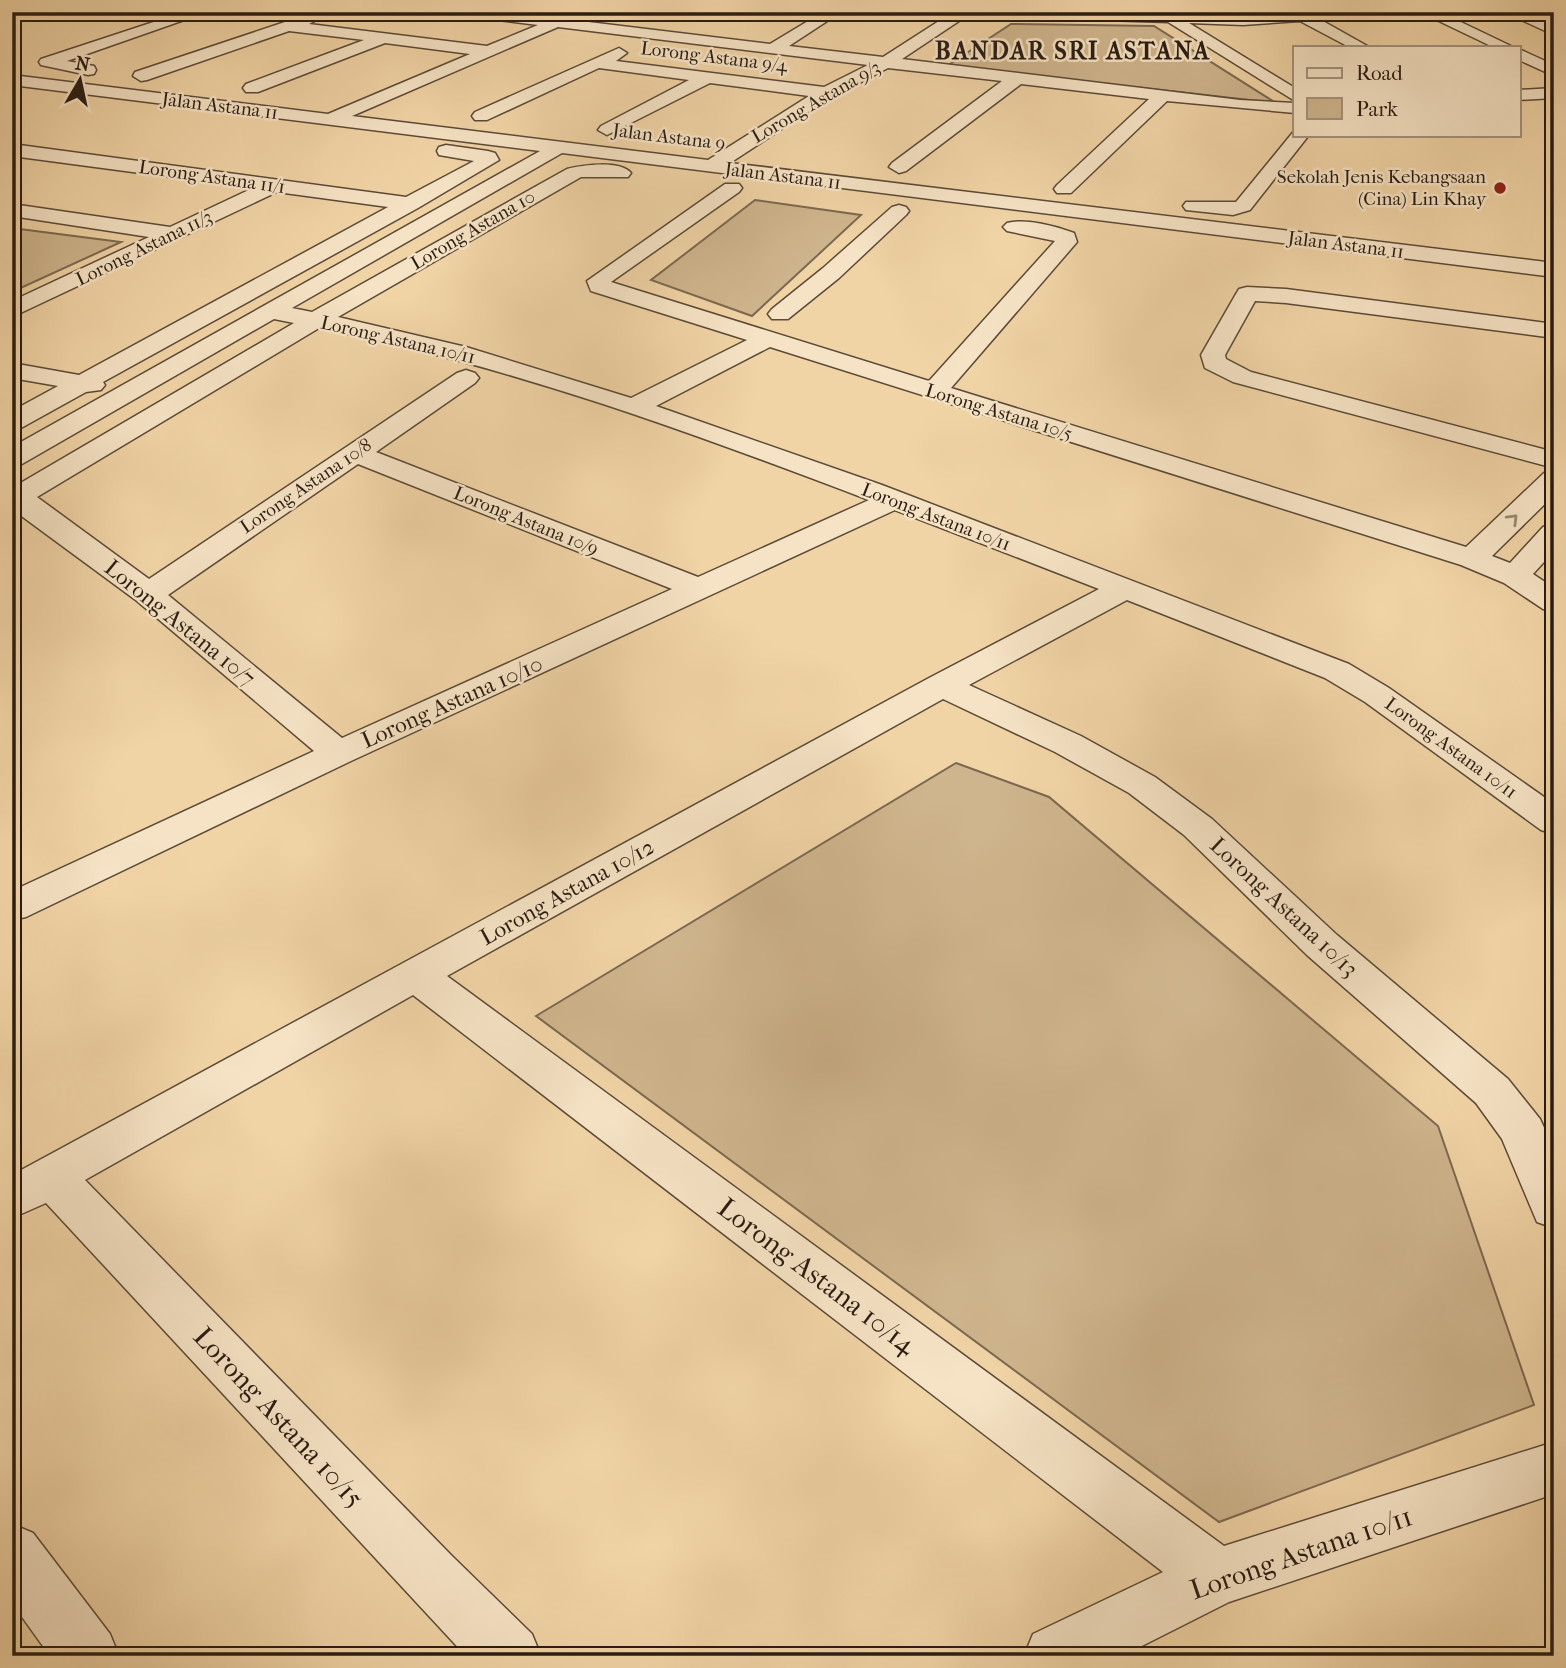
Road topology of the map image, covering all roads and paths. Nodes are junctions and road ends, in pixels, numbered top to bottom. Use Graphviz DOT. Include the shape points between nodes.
graph roads {
  1 [pos="39,12"];
  2 [pos="200,12"];
  3 [pos="327,12"];
  4 [pos="467,12"];
  5 [pos="580,12"];
  6 [pos="834,12"];
  7 [pos="964,12"];
  8 [pos="977,12"];
  9 [pos="1391,12"];
  10 [pos="1427,12"];
  11 [pos="1511,12"];
  12 [pos="1306,18"];
  13 [pos="12,19"];
  14 [pos="1172,19"];
  15 [pos="555,23"];
  16 [pos="287,26"];
  17 [pos="1554,30"];
  18 [pos="134,33"];
  19 [pos="659,35"];
  20 [pos="169,38"];
  21 [pos="384,38"];
  22 [pos="193,41"];
  23 [pos="227,46"];
  24 [pos="1359,46"];
  25 [pos="1503,46"];
  26 [pos="774,48"];
  27 [pos="486,51"];
  28 [pos="1520,54"];
  29 [pos="888,61"];
  30 [pos="596,63"];
  31 [pos="102,71"];
  32 [pos="1554,71"];
  33 [pos="1018,77"];
  34 [pos="706,78"];
  35 [pos="12,80"];
  36 [pos="182,81"];
  37 [pos="43,84"];
  38 [pos="229,86"];
  39 [pos="252,88"];
  40 [pos="828,93"];
  41 [pos="1554,93"];
  42 [pos="293,94"];
  43 [pos="1293,95"];
  44 [pos="1520,95"];
  45 [pos="1163,96"];
  46 [pos="12,97"];
  47 [pos="330,98"];
  48 [pos="366,103"];
  49 [pos="400,107"];
  50 [pos="1293,108"];
  51 [pos="458,113"];
  52 [pos="481,116"];
  53 [pos="331,119"];
  54 [pos="518,120"];
  55 [pos="645,134"];
  56 [pos="1299,136"];
  57 [pos="717,143"];
  58 [pos="741,145"];
  59 [pos="560,148"];
  60 [pos="766,149"];
  61 [pos="12,150"];
  62 [pos="710,166"];
  63 [pos="926,171"];
  64 [pos="276,185"];
  65 [pos="1040,186"];
  66 [pos="733,188"];
  67 [pos="881,188"];
  68 [pos="1064,189"];
  69 [pos="1089,193"];
  70 [pos="411,204"];
  71 [pos="1178,204"];
  72 [pos="861,205"];
  73 [pos="12,210"];
  74 [pos="899,211"];
  75 [pos="925,214"];
  76 [pos="989,223"];
  77 [pos="172,233"];
  78 [pos="1554,270"];
  79 [pos="12,310"];
  80 [pos="274,312"];
  81 [pos="780,314"];
  82 [pos="316,320"];
  83 [pos="1554,331"];
  84 [pos="768,340"];
  85 [pos="12,370"];
  86 [pos="466,379"];
  87 [pos="84,383"];
  88 [pos="129,392"];
  89 [pos="933,392"];
  90 [pos="635,406"];
  91 [pos="12,422"];
  92 [pos="354,453"];
  93 [pos="12,458"];
  94 [pos="1553,464"];
  95 [pos="15,498"];
  96 [pos="893,500"];
  97 [pos="1554,533"];
  98 [pos="1472,559"];
  99 [pos="1515,576"];
  100 [pos="1125,589"];
  101 [pos="699,590"];
  102 [pos="148,594"];
  103 [pos="1554,602"];
  104 [pos="942,685"];
  105 [pos="338,753"];
  106 [pos="1554,822"];
  107 [pos="15,901"];
  108 [pos="417,976"];
  109 [pos="32,1187"];
  110 [pos="1554,1208"];
  111 [pos="1554,1468"];
  112 [pos="12,1553"];
  113 [pos="1217,1577"];
  114 [pos="88,1656"];
  115 [pos="510,1656"];
  116 [pos="1055,1656"];
  1 -- 13 [label="street"];
  2 -- 18 [label="street"];
  3 -- 16 [label="street"];
  4 -- 15 [label="street"];
  5 -- 15 [label="street"];
  6 -- 26 [label="street"];
  7 -- 29 [label="street, Lorong Astana 9/3"];
  8 -- 14 [label="street"];
  9 -- 12 [label="street"];
  10 -- 25 [label="street"];
  11 -- 17 [label="street"];
  12 -- 14 [label="street"];
  12 -- 24 [label="street"];
  14 -- 43 [label="street"];
  15 -- 19 [label="street"];
  15 -- 27 [label="street"];
  16 -- 21 [label="street"];
  16 -- 23 [label="street"];
  18 -- 20 [label="street"];
  18 -- 31 [label="street" via="47,62"];
  19 -- 26 [label="street"];
  19 -- 30 [label="street"];
  21 -- 27 [label="street"];
  21 -- 39 [label="street"];
  22 -- 23 [label="street"];
  23 -- 36 [label="street" via="135,75"];
  26 -- 29 [label="street"];
  27 -- 48 [label="street"];
  28 -- 32 [label="street"];
  29 -- 33 [label="street"];
  29 -- 40 [label="street, Lorong Astana 9/3"];
  30 -- 34 [label="street, Lorong Astana 9/4"];
  30 -- 52 [label="street"];
  33 -- 45 [label="street"];
  33 -- 63 [label="street" via="892,166"];
  34 -- 40 [label="street, Lorong Astana 9/4"];
  34 -- 55 [label="street, Jalan Astana 9" via="601,129"];
  35 -- 37 [label="street, Jalan Astana 11"];
  37 -- 46 [label="street"];
  37 -- 53 [label="street, Jalan Astana 11"];
  38 -- 39 [label="street"];
  39 -- 42 [label="street"];
  40 -- 58 [label="street, Lorong Astana 9/3"];
  41 -- 44 [label="street"];
  45 -- 50 [label="street"];
  45 -- 68 [label="street"];
  46 -- 70 [label="street, Jalan Astana 11" via="488,157 485,163"];
  47 -- 48 [label="street"];
  48 -- 49 [label="street"];
  48 -- 53 [label="street"];
  51 -- 52 [label="street"];
  52 -- 54 [label="street"];
  53 -- 59 [label="street, Jalan Astana 11"];
  56 -- 71 [label="street" via="1243,206 1226,209"];
  57 -- 58 [label="street, Jalan Astana 9"];
  58 -- 60 [label="street, Jalan Astana 9"];
  58 -- 62 [label="street, Lorong Astana 9/3"];
  59 -- 62 [label="street, Jalan Astana 11"];
  59 -- 80 [label="street"];
  61 -- 64 [label="street, Lorong Astana 11/1"];
  62 -- 67 [label="street, Jalan Astana 11"];
  64 -- 70 [label="street, Lorong Astana 11/1"];
  64 -- 77 [label="street, Lorong Astana 11/3"];
  65 -- 68 [label="street"];
  66 -- 72 [label="street, Lorong Astana 10"];
  66 -- 82 [label="street, Lorong Astana 10" via="603,171 574,173"];
  66 -- 84 [label="street, Lorong Astana 10/5" via="598,281 599,286"];
  67 -- 72 [label="street"];
  67 -- 78 [label="street, Jalan Astana 11"];
  68 -- 69 [label="street"];
  70 -- 87 [label="street, Jalan Astana 11"];
  72 -- 74 [label="street, Lorong Astana 10"];
  73 -- 77 [label="street"];
  74 -- 75 [label="street, Lorong Astana 10"];
  74 -- 81 [label="street"];
  76 -- 89 [label="street" via="1059,234 1066,242"];
  77 -- 79 [label="street, Lorong Astana 11/3"];
  80 -- 82 [label="street, Lorong Astana 10/11"];
  80 -- 88 [label="street"];
  82 -- 90 [label="street, Lorong Astana 10/11" via="455,351"];
  82 -- 95 [label="street, Lorong Astana 10"];
  83 -- 94 [label="street" via="1247,294 1213,355 1214,363 1241,377"];
  84 -- 89 [label="street, Lorong Astana 10/5"];
  84 -- 90 [label="street"];
  85 -- 87 [label="street"];
  86 -- 92 [label="street, Lorong Astana 10/8"];
  87 -- 88 [label="street"];
  87 -- 91 [label="street, Jalan Astana 11"];
  88 -- 93 [label="street"];
  89 -- 98 [label="street, Lorong Astana 10/5"];
  90 -- 96 [label="street, Lorong Astana 10/11"];
  92 -- 101 [label="street, Lorong Astana 10/9"];
  92 -- 102 [label="street, Lorong Astana 10/8"];
  98 -- 94 [label="street, one-way"];
  95 -- 102 [label="street, Lorong Astana 10/7"];
  96 -- 100 [label="street, Lorong Astana 10/11"];
  96 -- 101 [label="street, Lorong Astana 10/10"];
  97 -- 99 [label="street"];
  98 -- 99 [label="street, Lorong Astana 10/5"];
  99 -- 103 [label="street, Lorong Astana 10/5"];
  100 -- 104 [label="street, Lorong Astana 10/12"];
  100 -- 106 [label="street, Lorong Astana 10/11" via="1337,671"];
  101 -- 105 [label="street, Lorong Astana 10/10"];
  102 -- 105 [label="street, Lorong Astana 10/7"];
  104 -- 108 [label="street, Lorong Astana 10/12"];
  104 -- 110 [label="street, Lorong Astana 10/13" via="1068,744 1142,785 1198,827 1322,944 1492,1091 1523,1132"];
  105 -- 107 [label="street, Lorong Astana 10/10"];
  108 -- 109 [label="street, Lorong Astana 10/12"];
  108 -- 113 [label="street, Lorong Astana 10/14"];
  109 -- 115 [label="street, Lorong Astana 10/15"];
  111 -- 113 [label="street, Lorong Astana 10/11"];
  112 -- 114 [label="street"];
  113 -- 116 [label="street, Lorong Astana 10/11"];
}
